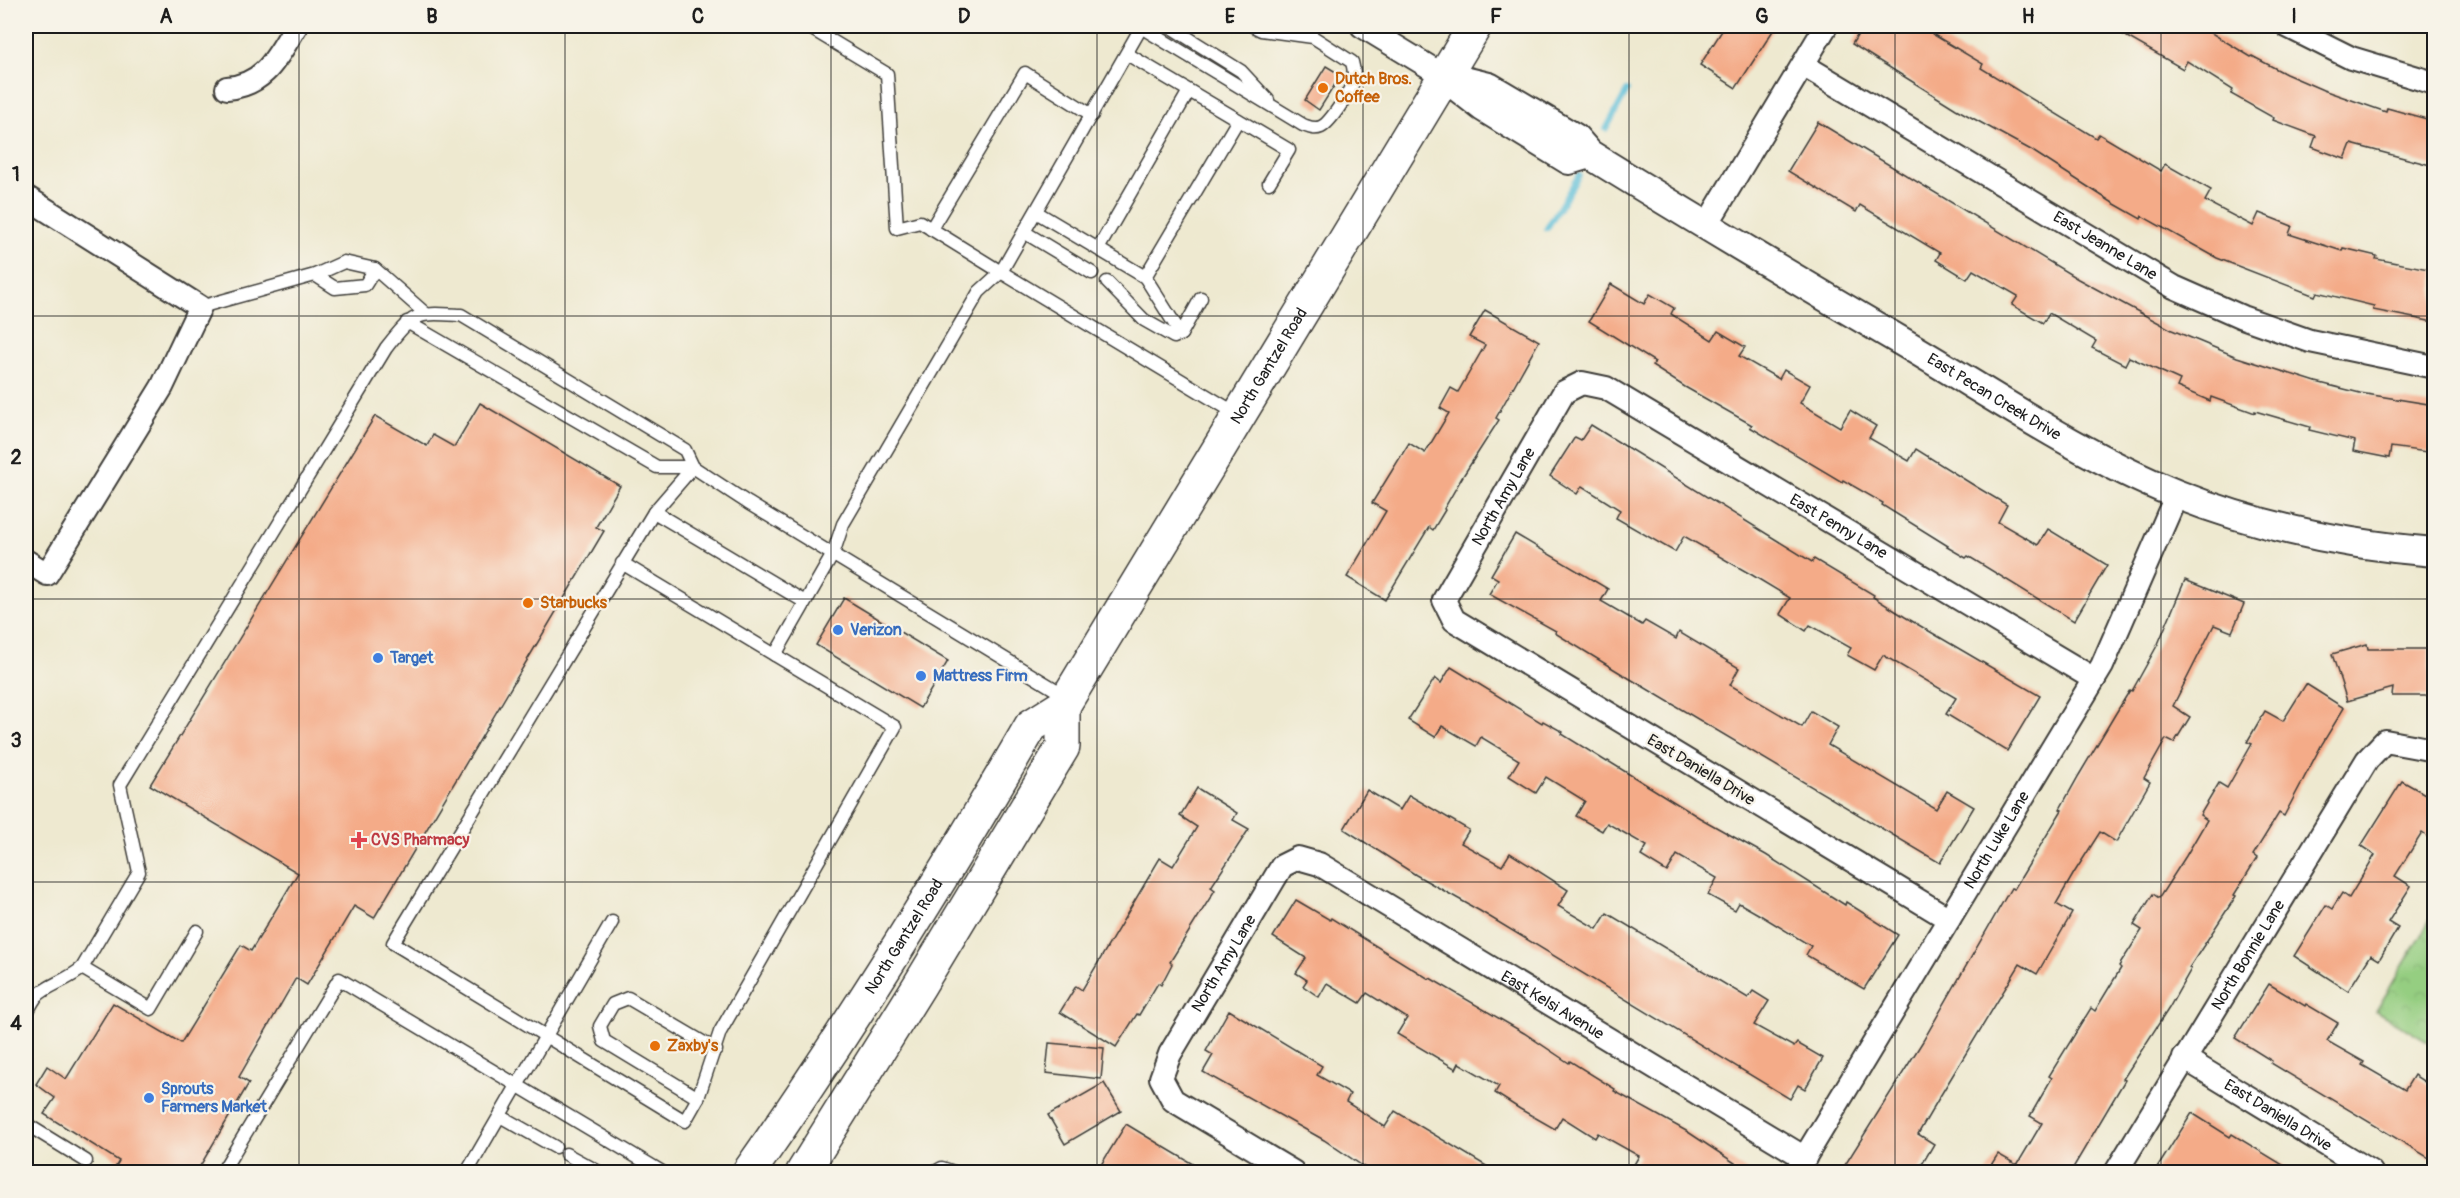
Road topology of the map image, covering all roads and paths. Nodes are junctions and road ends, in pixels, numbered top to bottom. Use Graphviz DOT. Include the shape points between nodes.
graph roads {
  1 [pos="296,26"];
  2 [pos="807,26"];
  3 [pos="1142,26"];
  4 [pos="1169,26"];
  5 [pos="1253,26"];
  6 [pos="1362,26"];
  7 [pos="1474,26"];
  8 [pos="1826,26"];
  9 [pos="2287,26"];
  10 [pos="1127,54"];
  11 [pos="1803,65"];
  12 [pos="1444,76"];
  13 [pos="2434,83"];
  14 [pos="227,88"];
  15 [pos="1189,91"];
  16 [pos="1276,110"];
  17 [pos="1092,114"];
  18 [pos="1238,120"];
  19 [pos="1269,183"];
  20 [pos="26,197"];
  21 [pos="1035,212"];
  22 [pos="1706,226"];
  23 [pos="931,229"];
  24 [pos="1024,232"];
  25 [pos="1098,249"];
  26 [pos="375,269"];
  27 [pos="1001,272"];
  28 [pos="1092,273"];
  29 [pos="315,275"];
  30 [pos="1145,277"];
  31 [pos="1107,282"];
  32 [pos="1202,298"];
  33 [pos="200,307"];
  34 [pos="426,314"];
  35 [pos="407,321"];
  36 [pos="1181,334"];
  37 [pos="2434,367"];
  38 [pos="1582,383"];
  39 [pos="1239,415"];
  40 [pos="693,467"];
  41 [pos="2177,494"];
  42 [pos="654,512"];
  43 [pos="2434,552"];
  44 [pos="833,554"];
  45 [pos="26,561"];
  46 [pos="622,564"];
  47 [pos="805,602"];
  48 [pos="1454,620"];
  49 [pos="775,655"];
  50 [pos="2094,679"];
  51 [pos="1066,701"];
  52 [pos="2434,750"];
  53 [pos="1298,858"];
  54 [pos="1949,919"];
  55 [pos="612,922"];
  56 [pos="197,931"];
  57 [pos="82,968"];
  58 [pos="26,1014"];
  59 [pos="546,1037"];
  60 [pos="716,1050"];
  61 [pos="2184,1058"];
  62 [pos="518,1086"];
  63 [pos="698,1098"];
  64 [pos="500,1116"];
  65 [pos="26,1124"];
  66 [pos="86,1161"];
  67 [pos="1800,1165"];
  68 [pos="599,1172"];
  69 [pos="222,1173"];
  70 [pos="467,1173"];
  71 [pos="662,1173"];
  72 [pos="749,1173"];
  73 [pos="803,1173"];
  74 [pos="935,1173"];
  75 [pos="954,1173"];
  76 [pos="1293,1173"];
  77 [pos="2116,1173"];
  78 [pos="2371,1173"];
  1 -- 14 [label="street" via="269,69 242,87"];
  2 -- 23 [label="lane" via="887,74 897,228 920,222"];
  3 -- 10 [label="lane"];
  3 -- 16 [label="lane"];
  4 -- 16 [label="lane" via="1241,70"];
  5 -- 16 [label="lane" via="1313,37 1346,57 1354,69 1353,83 1323,126 1314,129"];
  6 -- 12 [label="street"];
  7 -- 12 [label="main road, North Gantzel Road"];
  8 -- 11 [label="street"];
  9 -- 13 [label="street" via="2351,58"];
  10 -- 15 [label="lane"];
  10 -- 17 [label="lane"];
  11 -- 22 [label="street"];
  11 -- 37 [label="street, East Jeanne Lane" via="2174,287 2310,341"];
  12 -- 22 [label="street, East Pecan Creek Drive" via="1489,87 1575,138 1589,154"];
  12 -- 39 [label="main road, North Gantzel Road"];
  15 -- 18 [label="lane"];
  15 -- 25 [label="lane"];
  17 -- 21 [label="lane"];
  17 -- 23 [label="lane" via="1025,73"];
  18 -- 19 [label="lane" via="1289,150"];
  18 -- 30 [label="lane"];
  20 -- 33 [label="street"];
  21 -- 24 [label="lane"];
  21 -- 25 [label="lane"];
  22 -- 41 [label="street, East Pecan Creek Drive" via="2100,458"];
  23 -- 27 [label="lane"];
  24 -- 27 [label="lane"];
  24 -- 28 [label="lane"];
  25 -- 30 [label="lane"];
  26 -- 29 [label="lane" via="344,262"];
  26 -- 29 [label="lane" via="365,285 335,288"];
  26 -- 34 [label="lane"];
  27 -- 39 [label="lane"];
  27 -- 44 [label="lane" via="979,292 843,524"];
  29 -- 33 [label="lane"];
  30 -- 36 [label="lane"];
  31 -- 36 [label="lane" via="1144,320 1174,337"];
  32 -- 36 [label="lane"];
  33 -- 45 [label="street" via="162,387 47,574"];
  34 -- 35 [label="lane"];
  34 -- 40 [label="lane" via="462,315 685,450"];
  35 -- 40 [label="lane" via="657,467"];
  35 -- 57 [label="lane" via="386,348 120,785 139,872"];
  38 -- 48 [label="street, North Amy Lane" via="1564,392 1444,600"];
  38 -- 50 [label="street, East Penny Lane" via="1606,388"];
  39 -- 51 [label="main road, North Gantzel Road"];
  40 -- 42 [label="lane"];
  40 -- 44 [label="lane"];
  41 -- 43 [label="street, East Pecan Creek Drive" via="2276,527 2377,548"];
  41 -- 50 [label="street, North Luke Lane"];
  42 -- 46 [label="lane"];
  42 -- 47 [label="lane"];
  44 -- 47 [label="lane"];
  44 -- 51 [label="lane"];
  46 -- 49 [label="lane"];
  46 -- 59 [label="lane" via="393,943"];
  47 -- 49 [label="lane"];
  48 -- 54 [label="street, East Daniella Drive"];
  49 -- 60 [label="lane" via="895,727 720,1032"];
  50 -- 54 [label="street, North Luke Lane"];
  51 -- 72 [label="main road, North Gantzel Road" via="1031,726 859,1008"];
  51 -- 73 [label="main road" via="1063,747"];
  52 -- 61 [label="street, North Bonnie Lane" via="2385,741 2367,760"];
  53 -- 67 [label="street, East Kelsi Avenue" via="1320,864"];
  53 -- 76 [label="street, North Amy Lane" via="1282,866 1170,1053 1161,1078 1173,1100"];
  54 -- 67 [label="street, North Luke Lane"];
  55 -- 59 [label="lane"];
  56 -- 57 [label="lane" via="151,1010"];
  57 -- 58 [label="lane" via="36,996"];
  59 -- 62 [label="lane"];
  59 -- 63 [label="lane" via="685,1121"];
  60 -- 63 [label="lane"];
  60 -- 63 [label="lane" via="628,998 613,1004 600,1026 604,1041"];
  61 -- 77 [label="street, North Bonnie Lane"];
  61 -- 78 [label="street, East Daniella Drive"];
  62 -- 64 [label="lane"];
  62 -- 69 [label="lane" via="339,979"];
  62 -- 71 [label="lane"];
  64 -- 68 [label="lane"];
  64 -- 70 [label="lane"];
  65 -- 66 [label="lane"];
  74 -- 75 [label="lane" via="942,1168"];
}
